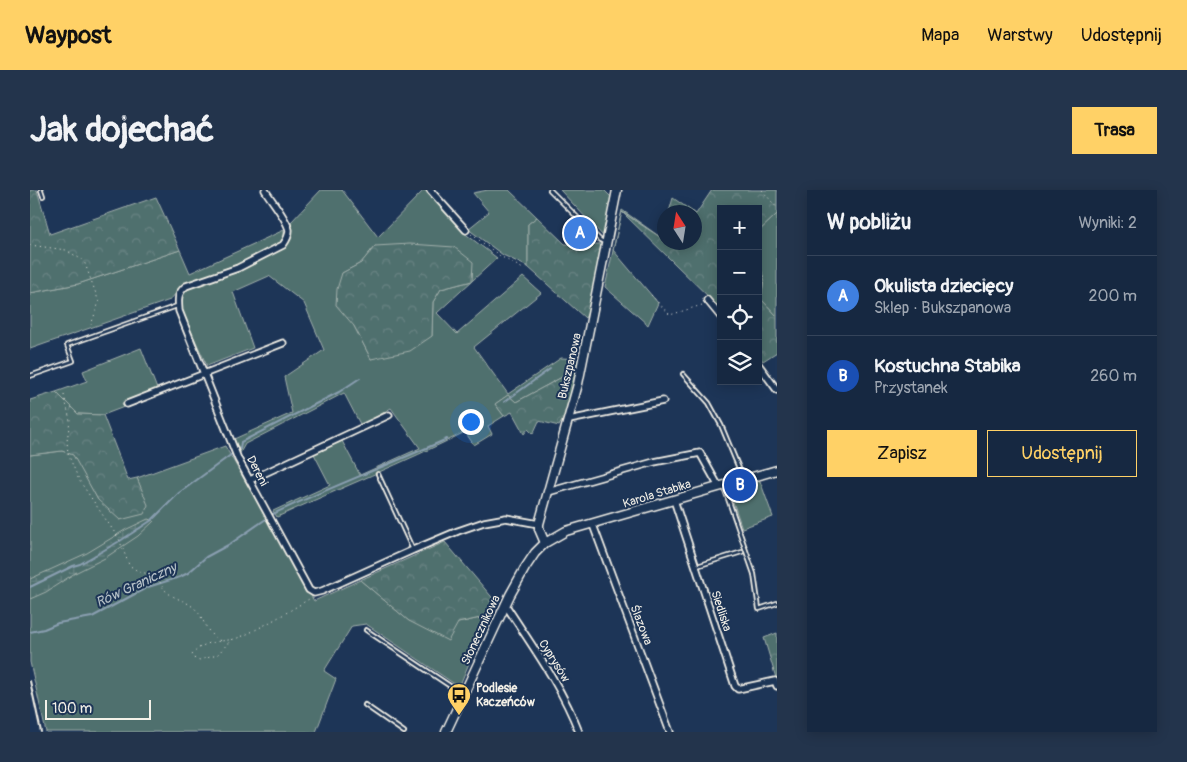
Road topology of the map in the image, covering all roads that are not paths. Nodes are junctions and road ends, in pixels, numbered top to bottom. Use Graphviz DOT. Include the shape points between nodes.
graph roads {
  1 [pos="41,190"];
  2 [pos="265,190"];
  3 [pos="430,190"];
  4 [pos="550,190"];
  5 [pos="617,190"];
  6 [pos="43,196"];
  7 [pos="466,230"];
  8 [pos="607,243"];
  9 [pos="708,301"];
  10 [pos="178,305"];
  11 [pos="717,312"];
  12 [pos="283,343"];
  13 [pos="762,369"];
  14 [pos="204,374"];
  15 [pos="683,374"];
  16 [pos="30,376"];
  17 [pos="777,390"];
  18 [pos="663,401"];
  19 [pos="127,404"];
  20 [pos="389,415"];
  21 [pos="569,420"];
  22 [pos="777,470"];
  23 [pos="378,474"];
  24 [pos="250,480"];
  25 [pos="744,480"];
  26 [pos="721,486"];
  27 [pos="548,492"];
  28 [pos="674,500"];
  29 [pos="539,524"];
  30 [pos="593,525"];
  31 [pos="544,543"];
  32 [pos="413,550"];
  33 [pos="742,552"];
  34 [pos="696,567"];
  35 [pos="777,603"];
  36 [pos="505,604"];
  37 [pos="366,630"];
  38 [pos="776,683"];
  39 [pos="463,695"];
  40 [pos="365,705"];
  41 [pos="404,732"];
  42 [pos="446,732"];
  43 [pos="579,732"];
  44 [pos="670,732"];
  1 -- 6 [label="lane"];
  2 -- 10 [label="street" via="289,230 283,246 238,268 186,286 180,291"];
  3 -- 7 [label="street"];
  4 -- 8 [label="lane" via="600,240"];
  5 -- 8 [label="street, Bukszpanowa"];
  8 -- 21 [label="street, Bukszpanowa"];
  9 -- 11 [label="street"];
  10 -- 14 [label="street, Dereni"];
  10 -- 16 [label="lane" via="67,346 73,361"];
  12 -- 14 [label="street"];
  13 -- 17 [label="street"];
  14 -- 19 [label="street"];
  14 -- 24 [label="street, Dereni" via="238,459"];
  15 -- 25 [label="lane" via="709,403 722,425"];
  18 -- 21 [label="street"];
  20 -- 24 [label="street"];
  21 -- 27 [label="street, Bukszpanowa"];
  22 -- 25 [label="street, Karola Stabika"];
  23 -- 32 [label="lane"];
  24 -- 32 [label="street, Dereni" via="309,590 314,593"];
  25 -- 26 [label="street, Karola Stabika"];
  26 -- 27 [label="street" via="700,453 654,462"];
  26 -- 28 [label="street, Karola Stabika"];
  26 -- 35 [label="lane" via="754,574 759,608"];
  27 -- 29 [label="street, Bukszpanowa"];
  28 -- 30 [label="street, Karola Stabika"];
  28 -- 34 [label="street, Siedliska"];
  29 -- 31 [label="street"];
  29 -- 32 [label="street" via="506,518 484,522"];
  30 -- 31 [label="street, Karola Stabika" via="566,532"];
  30 -- 44 [label="street, Ślazowa"];
  31 -- 36 [label="street, Słonecznikowa" via="534,553"];
  33 -- 34 [label="lane"];
  34 -- 38 [label="street, Siedliska" via="734,686 738,690"];
  36 -- 39 [label="street, Słonecznikowa"];
  36 -- 43 [label="street, Cyprysów" via="557,684"];
  37 -- 39 [label="lane"];
  39 -- 42 [label="street, Słonecznikowa"];
  40 -- 41 [label="lane"];
}
